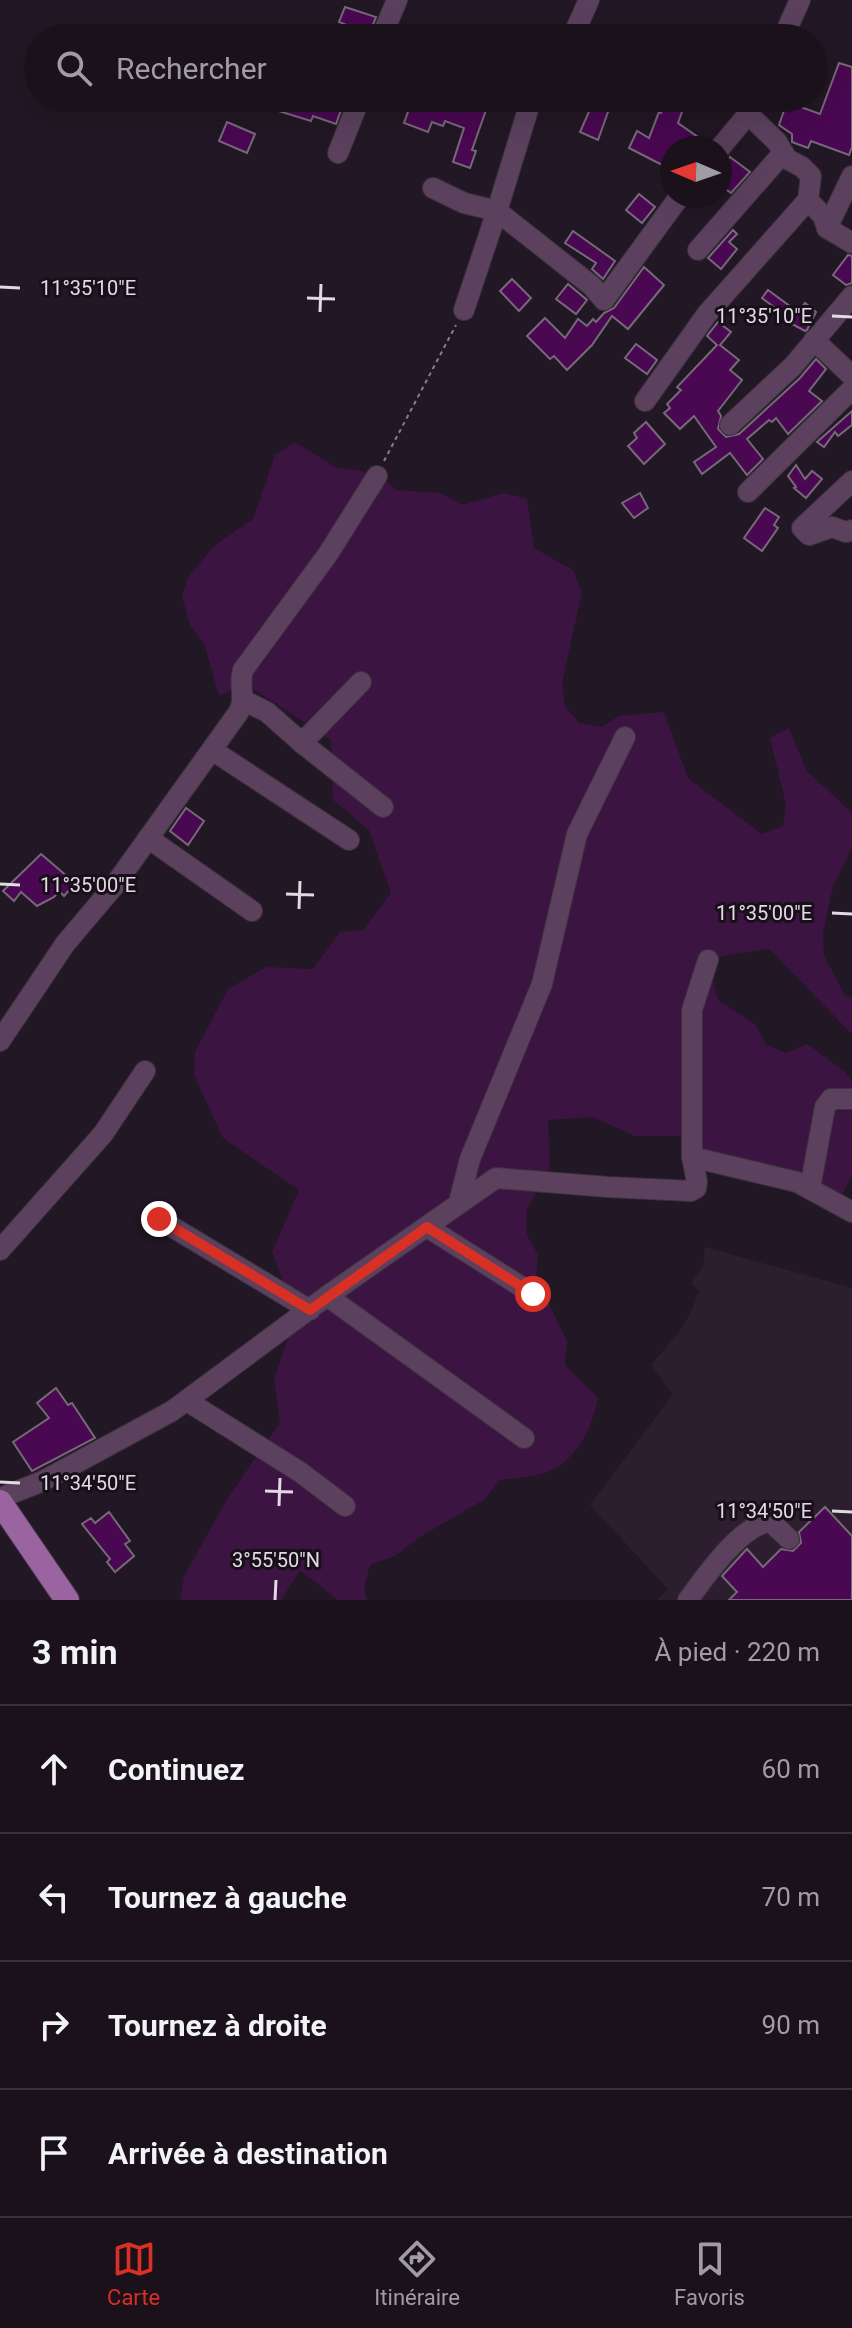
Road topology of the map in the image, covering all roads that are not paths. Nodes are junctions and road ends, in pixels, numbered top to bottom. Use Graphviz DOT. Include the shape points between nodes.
graph roads {
  1 [pos="397,0"];
  2 [pos="589,0"];
  3 [pos="800,0"];
  4 [pos="387,24"];
  5 [pos="579,24"];
  6 [pos="789,24"];
  7 [pos="354,112"];
  8 [pos="529,112"];
  9 [pos="747,112"];
  10 [pos="756,112"];
  11 [pos="729,136"];
  12 [pos="338,153"];
  13 [pos="783,153"];
  14 [pos="852,176"];
  15 [pos="433,188"];
  16 [pos="808,200"];
  17 [pos="671,208"];
  18 [pos="497,211"];
  19 [pos="827,228"];
  20 [pos="852,243"];
  21 [pos="698,250"];
  22 [pos="852,296"];
  23 [pos="464,310"];
  24 [pos="814,340"];
  25 [pos="852,376"];
  26 [pos="852,389"];
  27 [pos="645,401"];
  28 [pos="730,425"];
  29 [pos="377,476"];
  30 [pos="852,481"];
  31 [pos="748,492"];
  32 [pos="852,530"];
  33 [pos="361,682"];
  34 [pos="243,700"];
  35 [pos="625,737"];
  36 [pos="302,743"];
  37 [pos="212,750"];
  38 [pos="383,807"];
  39 [pos="148,838"];
  40 [pos="349,840"];
  41 [pos="252,911"];
  42 [pos="708,960"];
  43 [pos="0,1041"];
  44 [pos="145,1071"];
  45 [pos="852,1099"];
  46 [pos="692,1157"];
  47 [pos="810,1188"];
  48 [pos="459,1202"];
  49 [pos="852,1212"];
  50 [pos="159,1219"];
  51 [pos="427,1227"];
  52 [pos="0,1250"];
  53 [pos="533,1294"];
  54 [pos="327,1296"];
  55 [pos="310,1310"];
  56 [pos="187,1401"];
  57 [pos="524,1438"];
  58 [pos="0,1500"];
  59 [pos="345,1506"];
  60 [pos="0,1526"];
  61 [pos="789,1539"];
  62 [pos="49,1600"];
  63 [pos="67,1600"];
  64 [pos="688,1600"];
  1 -- 4 [label="street"];
  2 -- 5 [label="street"];
  3 -- 6 [label="street"];
  7 -- 12 [label="street"];
  8 -- 18 [label="street"];
  9 -- 11 [label="street"];
  10 -- 13 [label="street"];
  13 -- 16 [label="street" via="811,176"];
  13 -- 21 [label="street"];
  14 -- 19 [label="street"];
  15 -- 18 [label="street"];
  16 -- 19 [label="street"];
  16 -- 27 [label="street" via="707,314"];
  17 -- 18 [label="street" via="604,300"];
  18 -- 23 [label="street"];
  19 -- 20 [label="street"];
  22 -- 24 [label="street"];
  24 -- 25 [label="street"];
  24 -- 28 [label="street"];
  26 -- 31 [label="street"];
  29 -- 34 [label="street" via="328,554 243,670"];
  30 -- 32 [label="street" via="802,528 809,535 832,527"];
  33 -- 36 [label="street"];
  34 -- 36 [label="street" via="267,712"];
  34 -- 37 [label="street"];
  35 -- 48 [label="street" via="577,834 542,984 470,1159"];
  36 -- 38 [label="street"];
  37 -- 39 [label="street"];
  37 -- 40 [label="street"];
  39 -- 41 [label="street"];
  39 -- 43 [label="street" via="65,944"];
  42 -- 46 [label="street" via="692,1010"];
  44 -- 52 [label="street" via="103,1134"];
  45 -- 47 [label="street" via="831,1099 825,1107"];
  46 -- 47 [label="street"];
  46 -- 48 [label="street" via="697,1182 691,1191 505,1176"];
  47 -- 49 [label="street"];
  48 -- 51 [label="street"];
  50 -- 55 [label="street"];
  51 -- 53 [label="street"];
  51 -- 54 [label="street"];
  54 -- 55 [label="street"];
  54 -- 57 [label="street"];
  55 -- 56 [label="street"];
  56 -- 58 [label="street"];
  56 -- 59 [label="street"];
  58 -- 63 [label="main road"];
  60 -- 62 [label="main road"];
  61 -- 64 [label="street" via="771,1522 763,1523 736,1542"];
}
